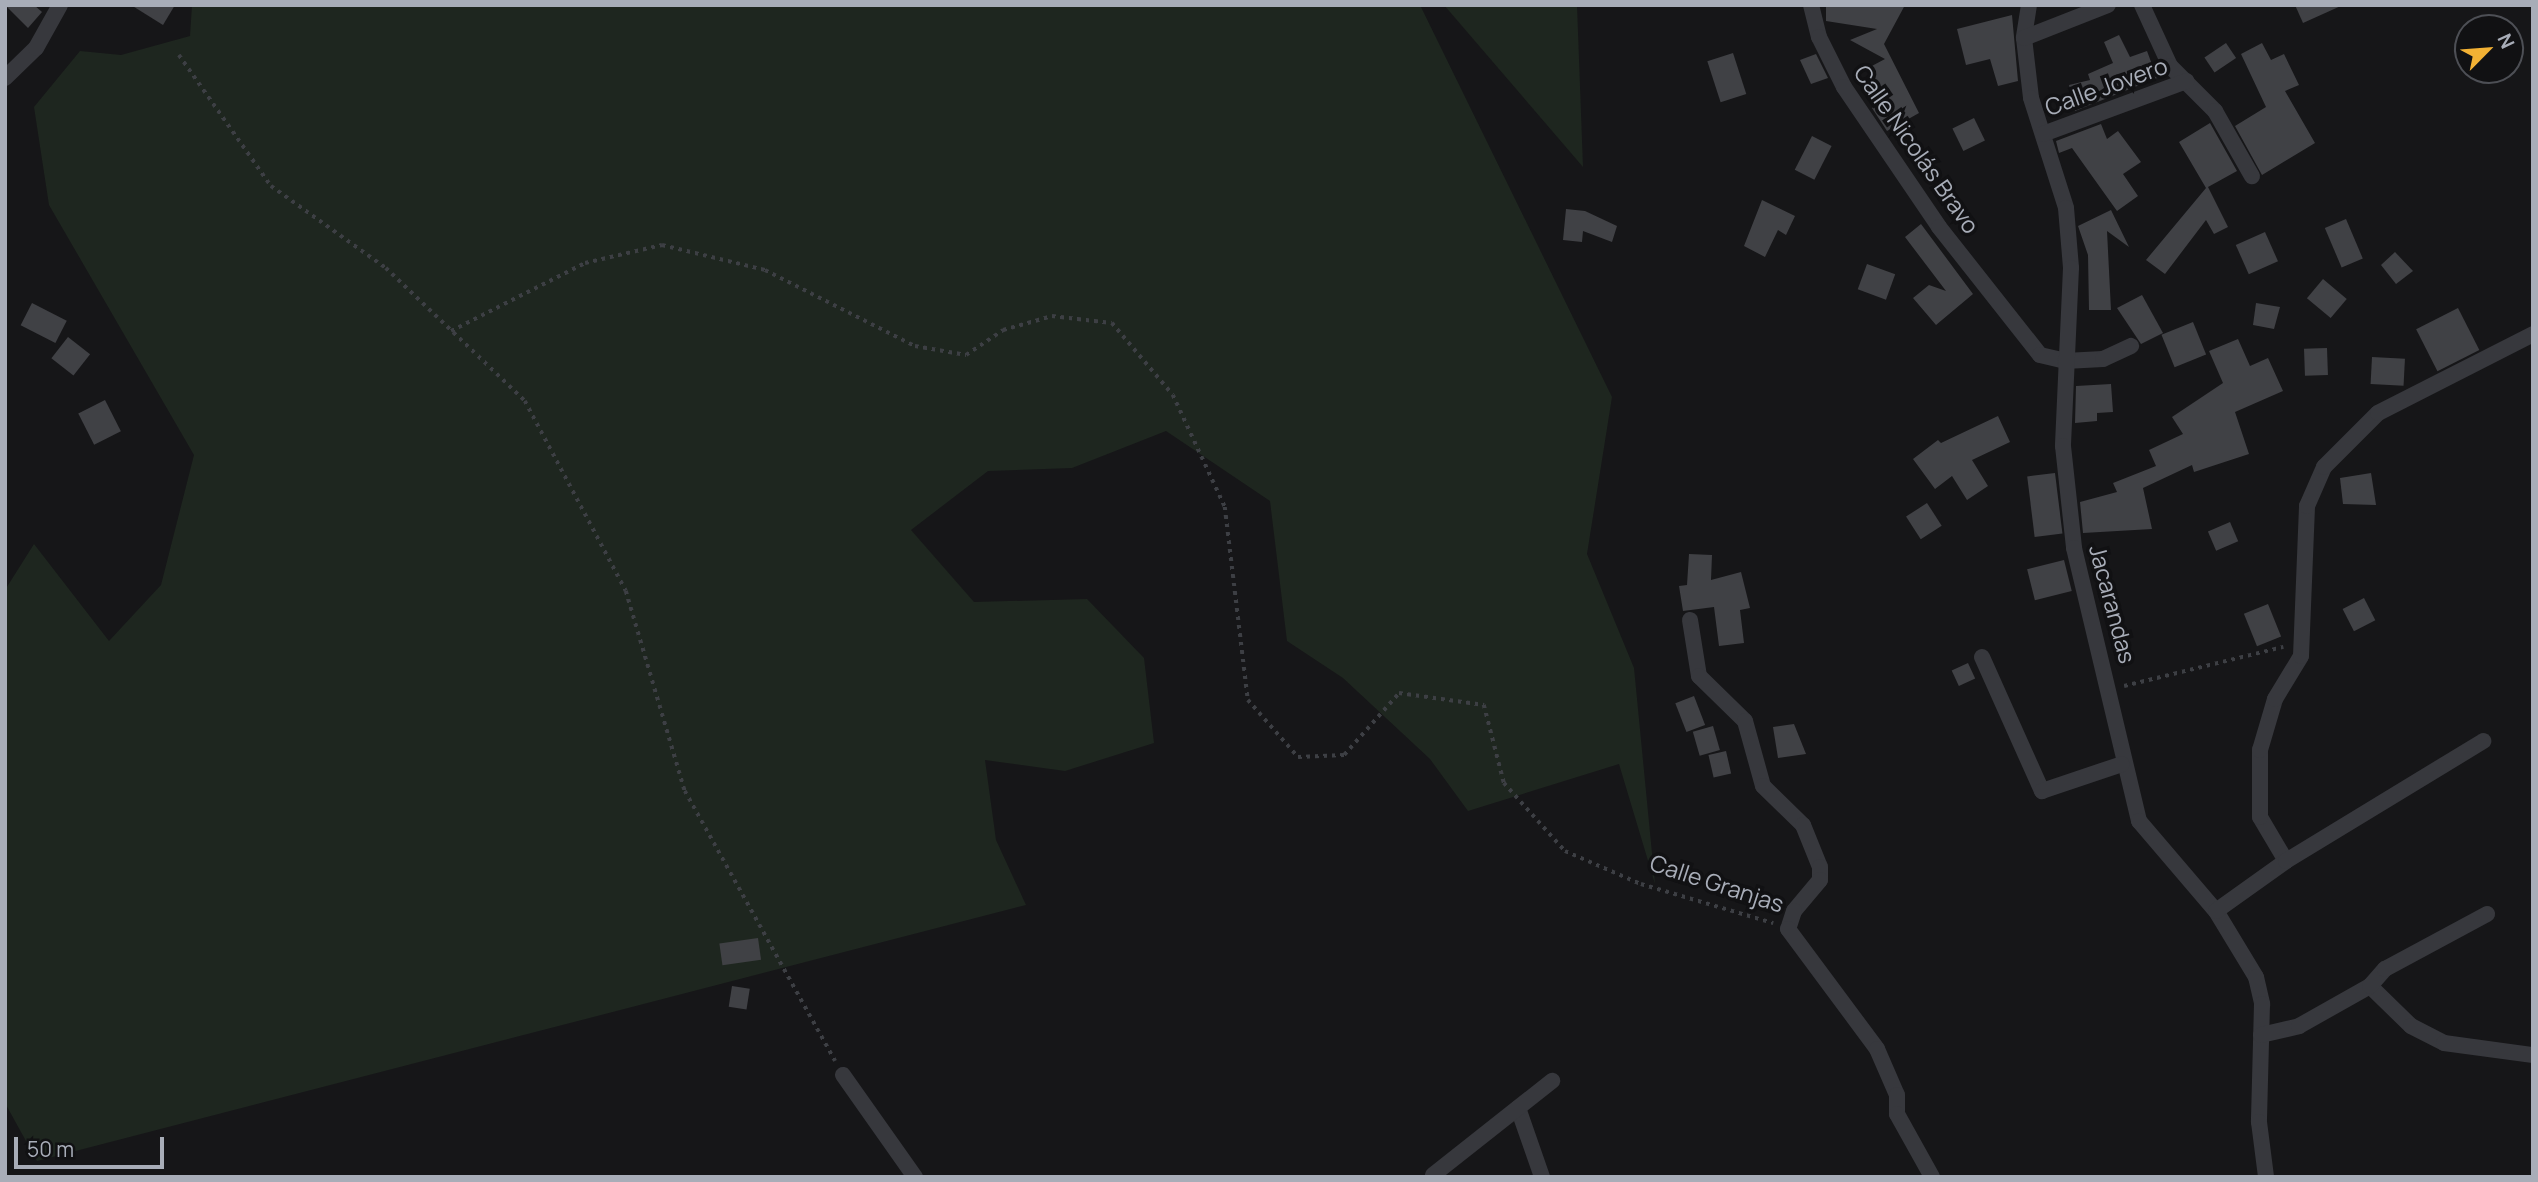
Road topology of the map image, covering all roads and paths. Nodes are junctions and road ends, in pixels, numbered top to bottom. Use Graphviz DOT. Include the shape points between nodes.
graph roads {
  1 [pos="60,5"];
  2 [pos="1811,5"];
  3 [pos="2029,5"];
  4 [pos="2108,5"];
  5 [pos="2142,5"];
  6 [pos="2024,38"];
  7 [pos="179,55"];
  8 [pos="5,78"];
  9 [pos="2186,82"];
  10 [pos="2043,134"];
  11 [pos="2252,176"];
  12 [pos="451,331"];
  13 [pos="2533,334"];
  14 [pos="2131,346"];
  15 [pos="2065,361"];
  16 [pos="1690,620"];
  17 [pos="2301,656"];
  18 [pos="1982,657"];
  19 [pos="2112,689"];
  20 [pos="2483,741"];
  21 [pos="2122,764"];
  22 [pos="2286,861"];
  23 [pos="2216,911"];
  24 [pos="2487,915"];
  25 [pos="1788,929"];
  26 [pos="2370,986"];
  27 [pos="2261,1035"];
  28 [pos="2533,1055"];
  29 [pos="843,1075"];
  30 [pos="1552,1081"];
  31 [pos="1518,1108"];
  32 [pos="1433,1175"];
  33 [pos="915,1177"];
  34 [pos="1542,1177"];
  35 [pos="1932,1177"];
  36 [pos="2266,1177"];
  1 -- 8 [label="street" via="36,48"];
  2 -- 15 [label="street, Calle Nicolás Bravo" via="1819,37 1844,87 1939,227 2040,355"];
  3 -- 6 [label="street, Jacarandas"];
  4 -- 6 [label="street"];
  5 -- 9 [label="street" via="2170,66"];
  6 -- 10 [label="street, Jacarandas" via="2031,98"];
  7 -- 12 [label="path" via="271,186 386,268"];
  9 -- 10 [label="street, Calle Jovero"];
  9 -- 11 [label="street" via="2216,111"];
  10 -- 15 [label="street, Jacarandas" via="2066,208 2071,268"];
  12 -- 25 [label="path, Calle Granjas" via="585,263 662,245 765,270 915,346 966,355 1003,330 1052,316 1112,323 1173,395 1225,507 1248,700 1298,757 1344,755 1399,693 1484,705 1504,783 1566,851 1641,884 1725,905"];
  12 -- 29 [label="path" via="525,401 626,592 685,791"];
  13 -- 17 [label="street" via="2378,413 2324,467 2307,506"];
  14 -- 15 [label="street" via="2103,359"];
  15 -- 19 [label="street, Jacarandas" via="2063,446 2074,548"];
  16 -- 25 [label="street" via="1699,676 1745,722 1763,786 1802,825 1820,867 1820,880 1794,911"];
  17 -- 19 [label="path" via="2283,647"];
  17 -- 22 [label="street" via="2275,699 2260,750 2260,817"];
  18 -- 21 [label="street" via="2042,792"];
  19 -- 21 [label="street, Jacarandas"];
  20 -- 22 [label="street"];
  21 -- 23 [label="street, Jacarandas" via="2139,821"];
  22 -- 23 [label="street"];
  23 -- 27 [label="street, Jacarandas" via="2256,977"];
  24 -- 26 [label="street" via="2385,969"];
  25 -- 35 [label="street, Calle Granjas" via="1877,1049 1897,1095 1897,1114"];
  26 -- 27 [label="street" via="2299,1026"];
  26 -- 28 [label="street" via="2411,1026 2444,1043"];
  27 -- 36 [label="street, Jacarandas" via="2259,1122"];
  29 -- 33 [label="street"];
  30 -- 31 [label="street"];
  31 -- 32 [label="street"];
  31 -- 34 [label="street"];
}
